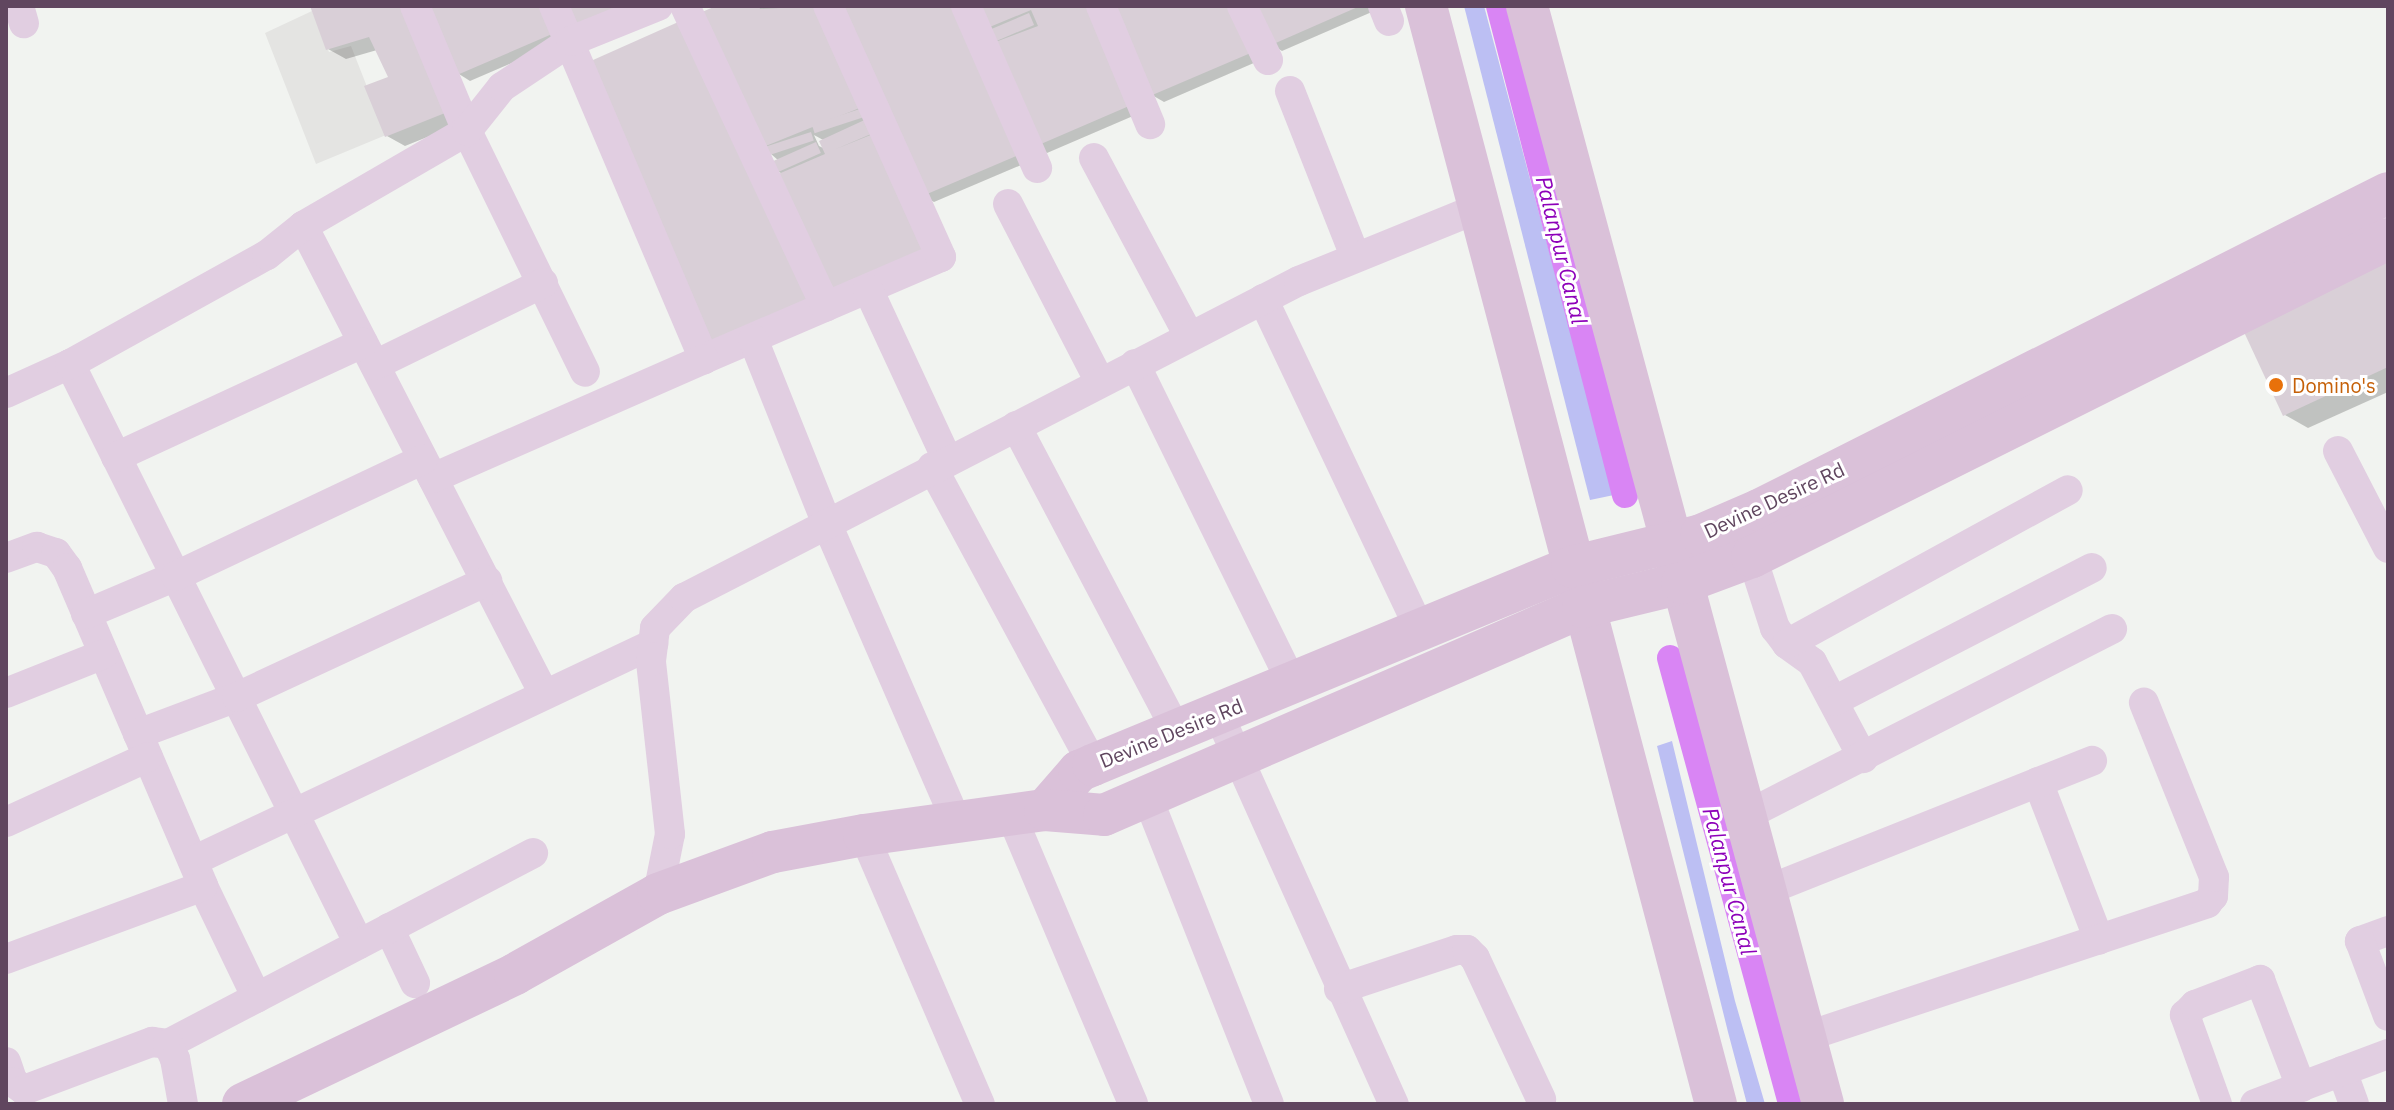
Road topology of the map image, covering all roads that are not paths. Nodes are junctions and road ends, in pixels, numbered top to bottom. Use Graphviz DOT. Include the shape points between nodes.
graph roads {
  1 [pos="415,6"];
  2 [pos="554,6"];
  3 [pos="658,6"];
  4 [pos="685,6"];
  5 [pos="828,6"];
  6 [pos="966,6"];
  7 [pos="1101,6"];
  8 [pos="1242,6"];
  9 [pos="1527,6"];
  10 [pos="1399,11"];
  11 [pos="571,41"];
  12 [pos="1268,60"];
  13 [pos="1290,91"];
  14 [pos="1150,124"];
  15 [pos="467,131"];
  16 [pos="1094,158"];
  17 [pos="1037,168"];
  18 [pos="2388,193"];
  19 [pos="1008,204"];
  20 [pos="1479,208"];
  21 [pos="303,226"];
  22 [pos="2388,239"];
  23 [pos="1355,256"];
  24 [pos="543,283"];
  25 [pos="868,289"];
  26 [pos="1263,299"];
  27 [pos="826,307"];
  28 [pos="1189,336"];
  29 [pos="753,339"];
  30 [pos="369,354"];
  31 [pos="704,359"];
  32 [pos="70,364"];
  33 [pos="1135,364"];
  34 [pos="585,372"];
  35 [pos="1100,382"];
  36 [pos="6,393"];
  37 [pos="1016,426"];
  38 [pos="2338,451"];
  39 [pos="116,457"];
  40 [pos="940,464"];
  41 [pos="428,468"];
  42 [pos="2068,490"];
  43 [pos="827,524"];
  44 [pos="1671,544"];
  45 [pos="2388,548"];
  46 [pos="1752,557"];
  47 [pos="6,558"];
  48 [pos="1572,567"];
  49 [pos="2092,568"];
  50 [pos="176,576"];
  51 [pos="487,581"];
  52 [pos="1682,583"];
  53 [pos="1583,607"];
  54 [pos="86,614"];
  55 [pos="2112,629"];
  56 [pos="1420,630"];
  57 [pos="653,644"];
  58 [pos="1787,644"];
  59 [pos="104,654"];
  60 [pos="1292,683"];
  61 [pos="6,693"];
  62 [pos="544,694"];
  63 [pos="237,697"];
  64 [pos="1834,701"];
  65 [pos="2144,703"];
  66 [pos="1218,713"];
  67 [pos="1177,731"];
  68 [pos="143,745"];
  69 [pos="1239,757"];
  70 [pos="1863,758"];
  71 [pos="2092,761"];
  72 [pos="1093,765"];
  73 [pos="2038,782"];
  74 [pos="1147,796"];
  75 [pos="295,811"];
  76 [pos="1028,814"];
  77 [pos="1745,816"];
  78 [pos="6,822"];
  79 [pos="958,825"];
  80 [pos="670,834"];
  81 [pos="864,835"];
  82 [pos="533,853"];
  83 [pos="198,874"];
  84 [pos="709,875"];
  85 [pos="1765,891"];
  86 [pos="658,894"];
  87 [pos="389,928"];
  88 [pos="2388,931"];
  89 [pos="2099,940"];
  90 [pos="359,944"];
  91 [pos="6,959"];
  92 [pos="415,983"];
  93 [pos="1339,989"];
  94 [pos="257,998"];
  95 [pos="2388,1016"];
  96 [pos="1805,1037"];
  97 [pos="168,1044"];
  98 [pos="2388,1054"];
  99 [pos="6,1062"];
  100 [pos="2342,1071"];
  101 [pos="27,1097"];
  102 [pos="2278,1098"];
  103 [pos="1541,1099"];
  104 [pos="183,1104"];
  105 [pos="243,1104"];
  106 [pos="980,1104"];
  107 [pos="1133,1104"];
  108 [pos="1269,1104"];
  109 [pos="1394,1104"];
  110 [pos="1716,1104"];
  111 [pos="1823,1104"];
  112 [pos="2217,1104"];
  113 [pos="2354,1104"];
  1 -- 15 [label="street"];
  2 -- 11 [label="street"];
  3 -- 11 [label="street"];
  4 -- 27 [label="street"];
  5 -- 25 [label="street" via="941,257"];
  6 -- 17 [label="street"];
  7 -- 14 [label="street"];
  8 -- 12 [label="street"];
  9 -- 44 [label="street"];
  10 -- 20 [label="street"];
  11 -- 15 [label="street" via="502,87"];
  11 -- 31 [label="street"];
  13 -- 23 [label="street"];
  15 -- 21 [label="street"];
  15 -- 24 [label="street"];
  16 -- 28 [label="street"];
  18 -- 44 [label="street, Devine Desire Rd" via="1759,510"];
  19 -- 35 [label="street"];
  20 -- 23 [label="street"];
  20 -- 48 [label="street"];
  21 -- 30 [label="street"];
  21 -- 32 [label="street" via="267,255"];
  22 -- 46 [label="street, Devine Desire Rd"];
  23 -- 26 [label="street"];
  24 -- 30 [label="street"];
  24 -- 34 [label="street"];
  25 -- 27 [label="street"];
  25 -- 40 [label="street"];
  26 -- 28 [label="street"];
  26 -- 56 [label="street"];
  27 -- 29 [label="street"];
  28 -- 33 [label="street"];
  29 -- 31 [label="street"];
  29 -- 43 [label="street"];
  30 -- 39 [label="street"];
  30 -- 41 [label="street"];
  31 -- 41 [label="street"];
  32 -- 36 [label="street"];
  32 -- 39 [label="street"];
  33 -- 35 [label="street"];
  33 -- 60 [label="street"];
  35 -- 37 [label="street"];
  37 -- 40 [label="street"];
  37 -- 67 [label="street"];
  38 -- 45 [label="street"];
  39 -- 50 [label="street"];
  40 -- 43 [label="street"];
  40 -- 72 [label="street"];
  41 -- 50 [label="street"];
  41 -- 51 [label="street"];
  42 -- 58 [label="street"];
  43 -- 57 [label="street" via="684,598 655,628"];
  43 -- 79 [label="street"];
  44 -- 48 [label="street, Devine Desire Rd"];
  44 -- 52 [label="street"];
  46 -- 52 [label="street, Devine Desire Rd"];
  46 -- 58 [label="street" via="1775,628"];
  47 -- 54 [label="street" via="37,547 56,553"];
  48 -- 53 [label="street"];
  48 -- 56 [label="street, Devine Desire Rd"];
  49 -- 64 [label="street"];
  50 -- 54 [label="street"];
  50 -- 63 [label="street"];
  51 -- 62 [label="street"];
  51 -- 63 [label="street"];
  52 -- 53 [label="street, Devine Desire Rd"];
  52 -- 77 [label="street"];
  53 -- 69 [label="street, Devine Desire Rd"];
  53 -- 110 [label="street"];
  54 -- 59 [label="street"];
  55 -- 70 [label="street"];
  56 -- 60 [label="street, Devine Desire Rd"];
  57 -- 62 [label="street"];
  57 -- 80 [label="street"];
  58 -- 64 [label="street" via="1812,662"];
  59 -- 61 [label="street"];
  59 -- 68 [label="street"];
  60 -- 66 [label="street, Devine Desire Rd"];
  62 -- 75 [label="street"];
  63 -- 68 [label="street"];
  63 -- 75 [label="street"];
  64 -- 70 [label="street"];
  65 -- 89 [label="street" via="2214,877 2213,896 2207,903"];
  66 -- 67 [label="street, Devine Desire Rd"];
  66 -- 69 [label="street"];
  67 -- 72 [label="street, Devine Desire Rd"];
  68 -- 78 [label="street"];
  68 -- 83 [label="street"];
  69 -- 74 [label="street, Devine Desire Rd"];
  69 -- 93 [label="street"];
  70 -- 77 [label="street"];
  71 -- 73 [label="street"];
  72 -- 76 [label="street, Devine Desire Rd"];
  73 -- 85 [label="street"];
  73 -- 89 [label="street"];
  74 -- 76 [label="street, Devine Desire Rd" via="1104,815"];
  74 -- 108 [label="street"];
  75 -- 83 [label="street"];
  75 -- 90 [label="street"];
  76 -- 79 [label="street"];
  76 -- 107 [label="street"];
  77 -- 85 [label="street"];
  79 -- 81 [label="street"];
  80 -- 84 [label="street"];
  80 -- 86 [label="street"];
  81 -- 84 [label="street" via="773,852"];
  81 -- 106 [label="street"];
  82 -- 87 [label="street"];
  83 -- 91 [label="street"];
  83 -- 94 [label="street"];
  84 -- 86 [label="street"];
  85 -- 96 [label="street"];
  86 -- 105 [label="street" via="515,974"];
  87 -- 90 [label="street"];
  87 -- 92 [label="street"];
  88 -- 95 [label="street" via="2360,941"];
  89 -- 96 [label="street"];
  90 -- 94 [label="street"];
  93 -- 103 [label="street" via="1467,950"];
  93 -- 109 [label="street"];
  94 -- 97 [label="street"];
  96 -- 111 [label="street"];
  97 -- 101 [label="street" via="152,1042"];
  97 -- 104 [label="street"];
  98 -- 100 [label="street"];
  99 -- 101 [label="street" via="13,1082"];
  100 -- 102 [label="street"];
  100 -- 113 [label="street"];
  102 -- 112 [label="street" via="2260,980 2195,1005 2185,1015"];
}
